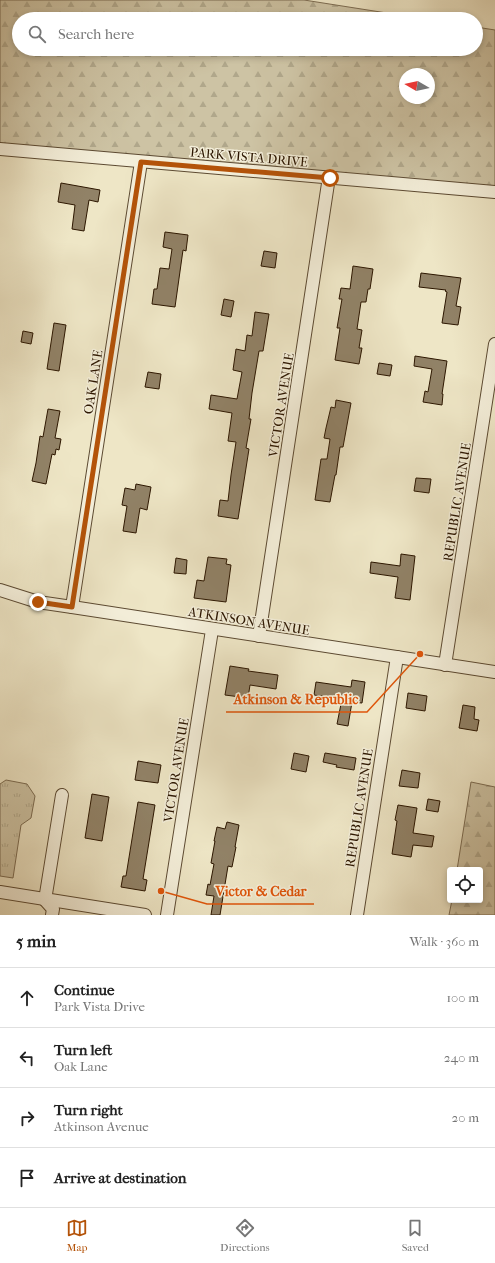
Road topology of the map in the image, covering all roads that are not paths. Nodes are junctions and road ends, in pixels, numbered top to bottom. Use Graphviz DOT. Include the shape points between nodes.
graph roads {
  1 [pos="0,149"];
  2 [pos="141,162"];
  3 [pos="330,178"];
  4 [pos="495,192"];
  5 [pos="495,344"];
  6 [pos="0,590"];
  7 [pos="72,607"];
  8 [pos="212,630"];
  9 [pos="259,636"];
  10 [pos="397,657"];
  11 [pos="445,664"];
  12 [pos="495,672"];
  13 [pos="62,795"];
  14 [pos="0,892"];
  15 [pos="45,900"];
  16 [pos="52,915"];
  17 [pos="145,915"];
  18 [pos="167,915"];
  19 [pos="357,915"];
  1 -- 2 [label="street, PARK VISTA DRIVE"];
  2 -- 3 [label="street, PARK VISTA DRIVE"];
  2 -- 7 [label="street, OAK LANE"];
  3 -- 4 [label="street, PARK VISTA DRIVE"];
  3 -- 9 [label="street, VICTOR AVENUE"];
  5 -- 11 [label="street, REPUBLIC AVENUE"];
  6 -- 7 [label="street, ATKINSON AVENUE" via="38,602"];
  7 -- 8 [label="street, ATKINSON AVENUE"];
  8 -- 9 [label="street, ATKINSON AVENUE"];
  8 -- 18 [label="street, VICTOR AVENUE"];
  9 -- 10 [label="street, ATKINSON AVENUE"];
  10 -- 11 [label="street, ATKINSON AVENUE"];
  10 -- 19 [label="street, REPUBLIC AVENUE"];
  11 -- 12 [label="street, ATKINSON AVENUE"];
  13 -- 15 [label="street"];
  14 -- 15 [label="street"];
  15 -- 16 [label="street" via="53,908"];
  15 -- 17 [label="street"];
}
